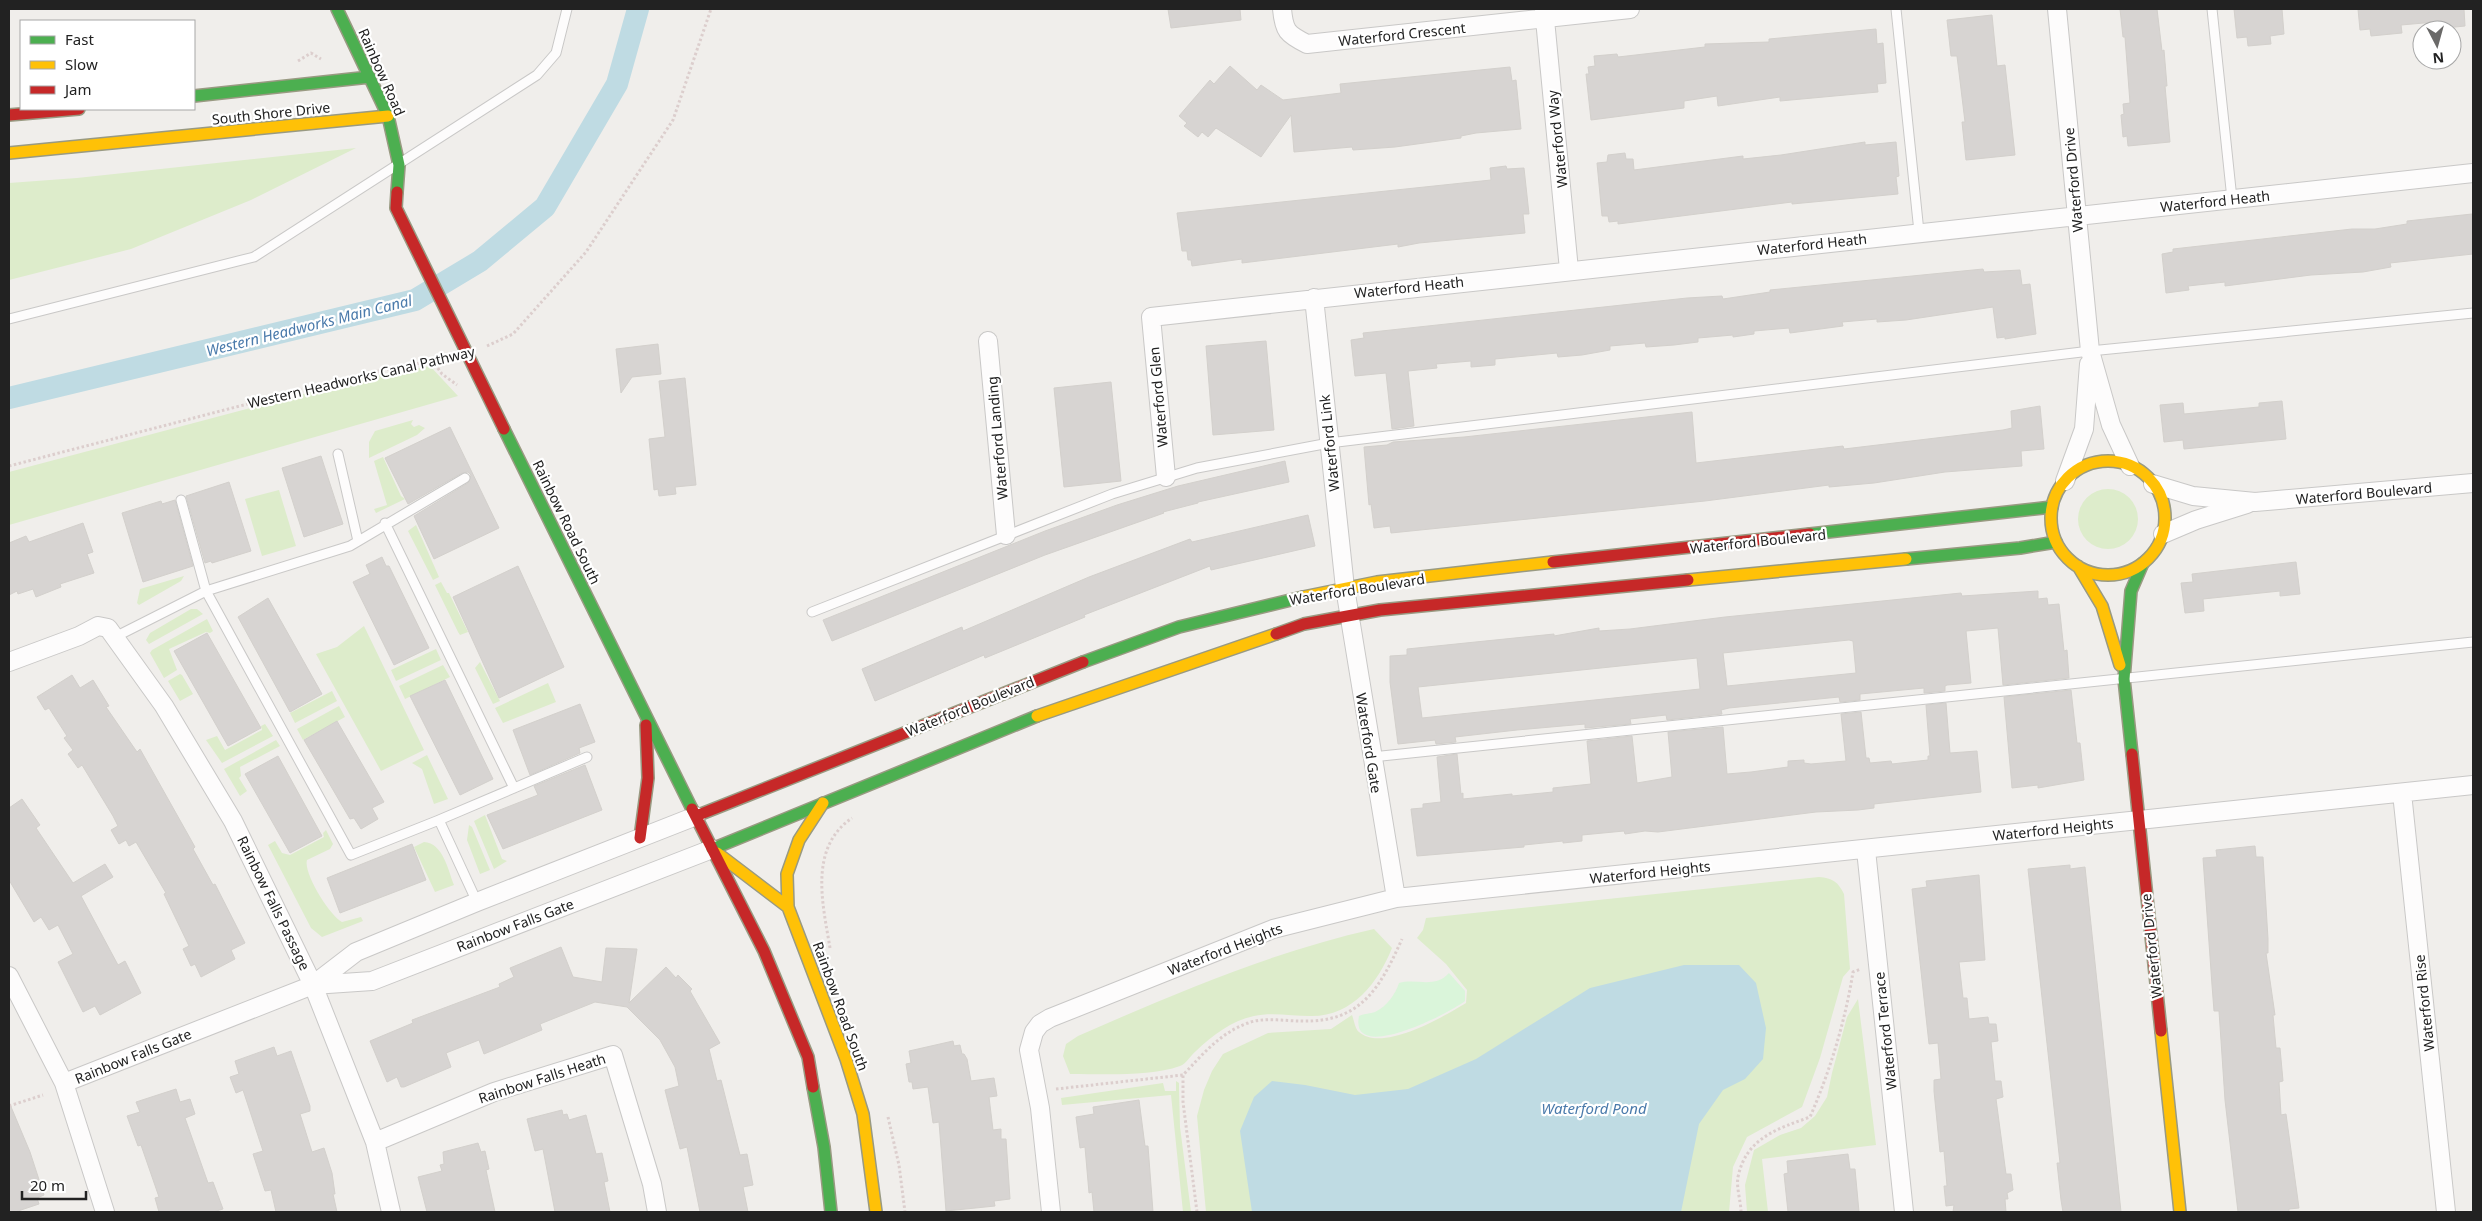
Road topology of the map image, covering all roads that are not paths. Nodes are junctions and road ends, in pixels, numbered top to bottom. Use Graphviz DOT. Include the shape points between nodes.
graph roads {
  1 [pos="337,9"];
  2 [pos="567,9"];
  3 [pos="1282,9"];
  4 [pos="1630,9"];
  5 [pos="1896,9"];
  6 [pos="2057,9"];
  7 [pos="2212,9"];
  8 [pos="1544,13"];
  9 [pos="370,77"];
  10 [pos="195,96"];
  11 [pos="67,110"];
  12 [pos="9,115"];
  13 [pos="388,116"];
  14 [pos="9,153"];
  15 [pos="399,164"];
  16 [pos="2473,173"];
  17 [pos="2232,199"];
  18 [pos="396,208"];
  19 [pos="2076,216"];
  20 [pos="1919,232"];
  21 [pos="1570,270"];
  22 [pos="1314,298"];
  23 [pos="2473,313"];
  24 [pos="1151,317"];
  25 [pos="9,319"];
  26 [pos="988,341"];
  27 [pos="2090,351"];
  28 [pos="1329,443"];
  29 [pos="338,454"];
  30 [pos="2130,466"];
  31 [pos="1166,477"];
  32 [pos="465,478"];
  33 [pos="2065,481"];
  34 [pos="2473,483"];
  35 [pos="2154,484"];
  36 [pos="181,500"];
  37 [pos="2255,502"];
  38 [pos="2052,507"];
  39 [pos="385,523"];
  40 [pos="2163,534"];
  41 [pos="1006,535"];
  42 [pos="358,540"];
  43 [pos="2056,542"];
  44 [pos="2143,563"];
  45 [pos="2078,566"];
  46 [pos="1345,588"];
  47 [pos="206,591"];
  48 [pos="812,612"];
  49 [pos="1349,615"];
  50 [pos="115,636"];
  51 [pos="2473,642"];
  52 [pos="9,662"];
  53 [pos="2124,679"];
  54 [pos="646,719"];
  55 [pos="587,757"];
  56 [pos="1372,757"];
  57 [pos="2473,785"];
  58 [pos="514,788"];
  59 [pos="2402,793"];
  60 [pos="823,803"];
  61 [pos="696,816"];
  62 [pos="438,820"];
  63 [pos="2138,820"];
  64 [pos="640,838"];
  65 [pos="712,849"];
  66 [pos="1866,850"];
  67 [pos="1396,898"];
  68 [pos="477,902"];
  69 [pos="788,906"];
  70 [pos="9,976"];
  71 [pos="313,984"];
  72 [pos="64,1083"];
  73 [pos="376,1142"];
  74 [pos="105,1212"];
  75 [pos="391,1212"];
  76 [pos="657,1212"];
  77 [pos="831,1212"];
  78 [pos="876,1212"];
  79 [pos="1051,1212"];
  80 [pos="1904,1212"];
  81 [pos="2180,1212"];
  82 [pos="2446,1212"];
  1 -- 9 [label="street, Rainbow Road"];
  2 -- 15 [label="lane" via="556,52 538,75"];
  3 -- 8 [label="street, Waterford Crescent" via="1284,26 1291,36 1307,44"];
  4 -- 8 [label="street, Waterford Crescent"];
  5 -- 20 [label="lane"];
  6 -- 19 [label="street, Waterford Drive"];
  7 -- 17 [label="lane"];
  8 -- 21 [label="street, Waterford Way"];
  9 -- 10 [label="street, South Shore Drive"];
  9 -- 13 [label="street, Rainbow Road"];
  11 -- 12 [label="street"];
  13 -- 14 [label="street, South Shore Drive"];
  13 -- 15 [label="street, Rainbow Road"];
  15 -- 18 [label="street, Rainbow Road"];
  15 -- 25 [label="lane" via="254,257"];
  16 -- 17 [label="street, Waterford Heath"];
  17 -- 19 [label="street, Waterford Heath"];
  18 -- 54 [label="street, Rainbow Road South"];
  19 -- 20 [label="street, Waterford Heath"];
  19 -- 27 [label="street, Waterford Drive"];
  20 -- 21 [label="street, Waterford Heath"];
  21 -- 22 [label="street, Waterford Heath"];
  22 -- 24 [label="street, Waterford Heath"];
  22 -- 28 [label="street, Waterford Link"];
  23 -- 27 [label="lane"];
  24 -- 31 [label="street, Waterford Glen"];
  26 -- 41 [label="street, Waterford Landing"];
  27 -- 28 [label="lane"];
  27 -- 30 [label="street, Waterford Drive" via="2110,425"];
  27 -- 33 [label="street, Waterford Drive" via="2084,429"];
  28 -- 31 [label="lane"];
  28 -- 46 [label="street, Waterford Link"];
  29 -- 42 [label="lane"];
  30 -- 33 [label="street" via="2113,461 2095,463 2078,470"];
  30 -- 35 [label="street"];
  31 -- 41 [label="lane"];
  32 -- 39 [label="lane"];
  33 -- 38 [label="street"];
  34 -- 37 [label="street, Waterford Boulevard"];
  35 -- 37 [label="street, Waterford Boulevard" via="2193,496"];
  35 -- 40 [label="street" via="2162,500"];
  36 -- 47 [label="lane"];
  37 -- 40 [label="street, Waterford Boulevard"];
  38 -- 43 [label="street" via="2051,524"];
  38 -- 46 [label="street, Waterford Boulevard"];
  39 -- 42 [label="lane"];
  39 -- 58 [label="lane"];
  40 -- 44 [label="street"];
  41 -- 48 [label="lane"];
  42 -- 47 [label="lane" via="350,546"];
  43 -- 45 [label="street" via="2067,558"];
  43 -- 49 [label="street, Waterford Boulevard"];
  44 -- 45 [label="street" via="2114,575 2098,574"];
  44 -- 53 [label="street, Waterford Drive" via="2131,590"];
  45 -- 53 [label="street, Waterford Drive" via="2102,606"];
  46 -- 49 [label="street, Waterford Gate"];
  46 -- 61 [label="street, Waterford Boulevard" via="1179,627 1043,676"];
  47 -- 50 [label="lane"];
  47 -- 62 [label="lane" via="351,855"];
  49 -- 56 [label="street, Waterford Gate"];
  49 -- 60 [label="street, Waterford Boulevard" via="1304,624 1062,706"];
  50 -- 52 [label="street, Rainbow Falls Passage" via="108,628 98,626"];
  50 -- 71 [label="street, Rainbow Falls Passage" via="164,706 234,821"];
  51 -- 53 [label="lane"];
  53 -- 56 [label="lane"];
  53 -- 63 [label="street, Waterford Drive"];
  54 -- 61 [label="street, Rainbow Road South"];
  54 -- 64 [label="street" via="648,778"];
  55 -- 58 [label="lane"];
  56 -- 67 [label="street, Waterford Gate"];
  57 -- 59 [label="street, Waterford Heights"];
  58 -- 62 [label="lane"];
  59 -- 63 [label="street, Waterford Heights"];
  59 -- 82 [label="street, Waterford Rise"];
  60 -- 65 [label="street, Waterford Boulevard"];
  60 -- 69 [label="street" via="800,840 787,874"];
  61 -- 64 [label="street, Rainbow Falls Gate"];
  61 -- 65 [label="street, Rainbow Road South"];
  62 -- 68 [label="lane"];
  63 -- 66 [label="street, Waterford Heights"];
  63 -- 81 [label="street, Waterford Drive"];
  64 -- 68 [label="street, Rainbow Falls Gate"];
  65 -- 69 [label="street, Rainbow Road South"];
  65 -- 71 [label="street, Rainbow Falls Gate" via="372,980"];
  65 -- 77 [label="street, Rainbow Road South" via="764,951 808,1057 824,1146"];
  66 -- 67 [label="street, Waterford Heights"];
  66 -- 80 [label="street, Waterford Terrace"];
  67 -- 79 [label="street, Waterford Heights" via="1272,929 1040,1024 1030,1040 1029,1050 1040,1108"];
  68 -- 71 [label="street, Rainbow Falls Gate" via="356,952"];
  69 -- 78 [label="street, Rainbow Road South" via="846,1059 863,1114"];
  70 -- 72 [label="street"];
  71 -- 72 [label="street, Rainbow Falls Gate"];
  71 -- 73 [label="street, Rainbow Falls Passage"];
  72 -- 74 [label="street"];
  73 -- 75 [label="street, Rainbow Falls Passage"];
  73 -- 76 [label="street, Rainbow Falls Heath" via="494,1092 613,1055 652,1184"];
}
